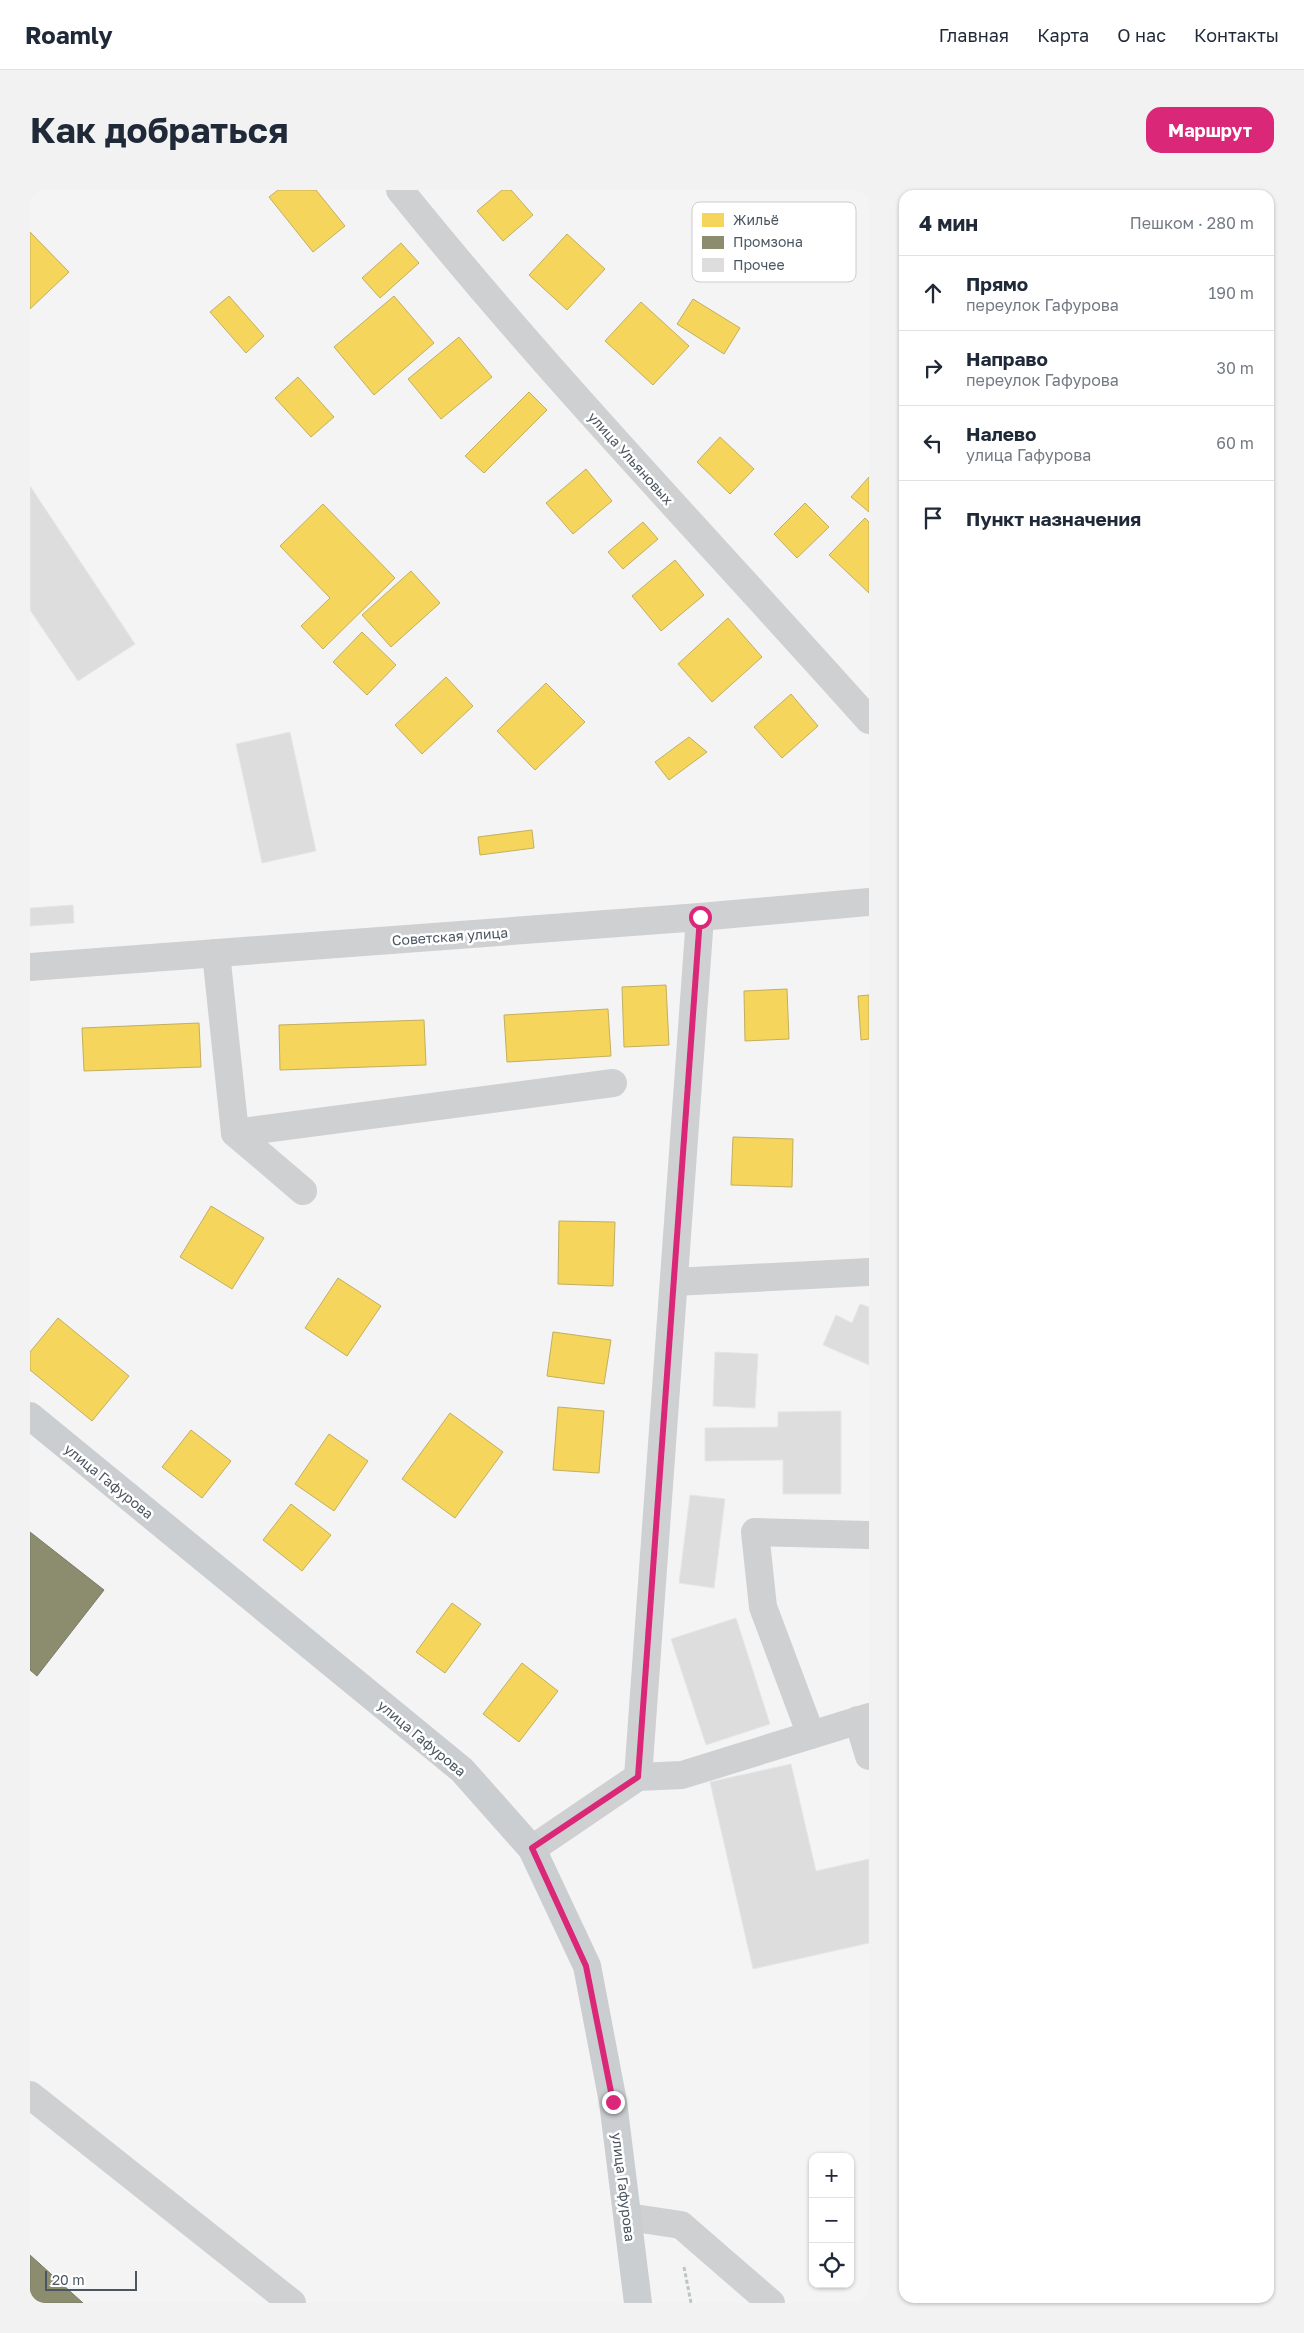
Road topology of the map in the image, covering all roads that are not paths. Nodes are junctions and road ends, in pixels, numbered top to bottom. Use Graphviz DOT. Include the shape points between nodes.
graph roads {
  1 [pos="400,190"];
  2 [pos="869,720"];
  3 [pos="869,902"];
  4 [pos="700,917"];
  5 [pos="216,953"];
  6 [pos="30,967"];
  7 [pos="613,1084"];
  8 [pos="235,1133"];
  9 [pos="303,1191"];
  10 [pos="869,1272"];
  11 [pos="674,1282"];
  12 [pos="30,1416"];
  13 [pos="869,1535"];
  14 [pos="864,1719"];
  15 [pos="811,1736"];
  16 [pos="869,1756"];
  17 [pos="638,1777"];
  18 [pos="532,1848"];
  19 [pos="30,2095"];
  20 [pos="628,2217"];
  21 [pos="292,2303"];
  22 [pos="638,2303"];
  23 [pos="771,2303"];
  1 -- 2 [label="street, улица Ульяновых" via="466,272 639,468"];
  3 -- 4 [label="street, Советская улица"];
  4 -- 5 [label="street, Советская улица"];
  4 -- 11 [label="street"];
  5 -- 6 [label="street, Советская улица"];
  5 -- 8 [label="street"];
  7 -- 8 [label="street"];
  8 -- 9 [label="street"];
  10 -- 11 [label="street"];
  11 -- 17 [label="street"];
  12 -- 18 [label="main road, улица Гафурова" via="462,1770"];
  13 -- 15 [label="street" via="755,1532 763,1607"];
  14 -- 15 [label="street"];
  14 -- 16 [label="street"];
  15 -- 17 [label="street" via="682,1775"];
  17 -- 18 [label="street"];
  18 -- 20 [label="main road, улица Гафурова" via="586,1966 613,2102"];
  19 -- 21 [label="street"];
  20 -- 22 [label="main road, улица Гафурова"];
  20 -- 23 [label="street" via="681,2225"];
}
